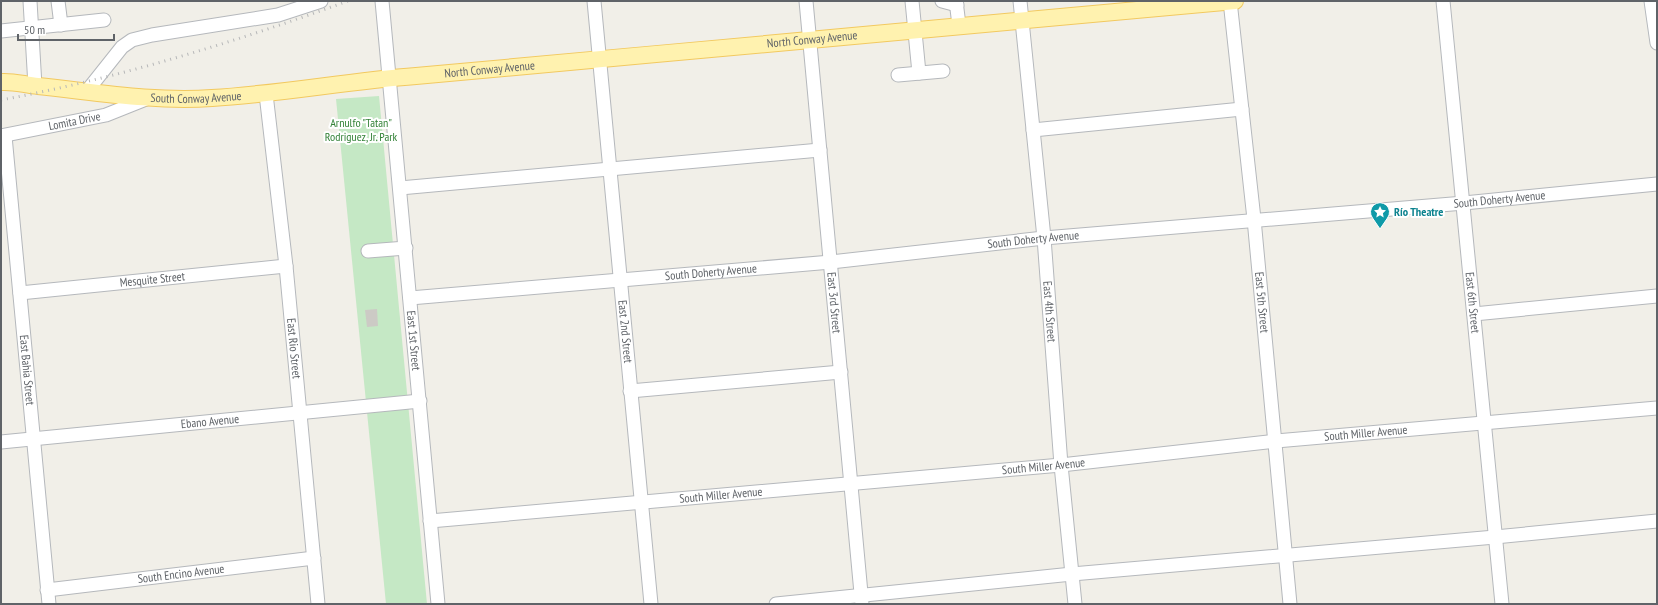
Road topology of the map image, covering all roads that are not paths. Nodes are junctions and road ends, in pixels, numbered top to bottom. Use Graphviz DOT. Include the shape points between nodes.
graph roads {
  1 [pos="30,1"];
  2 [pos="58,1"];
  3 [pos="321,1"];
  4 [pos="382,1"];
  5 [pos="594,1"];
  6 [pos="806,1"];
  7 [pos="912,1"];
  8 [pos="942,1"];
  9 [pos="1020,1"];
  10 [pos="1230,1"];
  11 [pos="1235,1"];
  12 [pos="1443,1"];
  13 [pos="1651,1"];
  14 [pos="958,2"];
  15 [pos="1137,5"];
  16 [pos="1022,18"];
  17 [pos="104,20"];
  18 [pos="959,24"];
  19 [pos="60,25"];
  20 [pos="32,28"];
  21 [pos="916,29"];
  22 [pos="1,31"];
  23 [pos="809,39"];
  24 [pos="1657,43"];
  25 [pos="599,60"];
  26 [pos="943,71"];
  27 [pos="919,73"];
  28 [pos="898,75"];
  29 [pos="390,78"];
  30 [pos="1,82"];
  31 [pos="35,86"];
  32 [pos="87,91"];
  33 [pos="266,94"];
  34 [pos="146,99"];
  35 [pos="1242,109"];
  36 [pos="1033,130"];
  37 [pos="3,136"];
  38 [pos="820,150"];
  39 [pos="609,169"];
  40 [pos="1657,184"];
  41 [pos="400,188"];
  42 [pos="1464,203"];
  43 [pos="7,216"];
  44 [pos="1254,219"];
  45 [pos="1044,238"];
  46 [pos="406,248"];
  47 [pos="368,251"];
  48 [pos="831,262"];
  49 [pos="286,266"];
  50 [pos="620,279"];
  51 [pos="20,293"];
  52 [pos="1657,296"];
  53 [pos="410,298"];
  54 [pos="1474,314"];
  55 [pos="841,372"];
  56 [pos="630,391"];
  57 [pos="420,401"];
  58 [pos="1657,408"];
  59 [pos="301,413"];
  60 [pos="1484,422"];
  61 [pos="33,439"];
  62 [pos="1276,441"];
  63 [pos="1,442"];
  64 [pos="1061,465"];
  65 [pos="851,483"];
  66 [pos="640,502"];
  67 [pos="430,521"];
  68 [pos="1657,521"];
  69 [pos="1495,537"];
  70 [pos="1286,556"];
  71 [pos="314,558"];
  72 [pos="1072,574"];
  73 [pos="47,590"];
  74 [pos="861,600"];
  75 [pos="49,604"];
  76 [pos="318,604"];
  77 [pos="438,604"];
  78 [pos="651,604"];
  79 [pos="776,604"];
  80 [pos="1075,604"];
  81 [pos="1290,604"];
  82 [pos="1502,604"];
  1 -- 20 [label="street"];
  2 -- 19 [label="street"];
  3 -- 32 [label="street" via="278,15 132,40 122,47"];
  4 -- 29 [label="street, East 1st Street"];
  5 -- 25 [label="street, East 2nd Street"];
  6 -- 23 [label="street, East 3rd Street"];
  7 -- 21 [label="street"];
  8 -- 14 [label="street"];
  9 -- 16 [label="street, East 4th Street"];
  10 -- 11 [label="main road, North Conway Avenue"];
  10 -- 15 [label="main road, North Conway Avenue"];
  10 -- 35 [label="street, East 5th Street"];
  12 -- 42 [label="street, East 6th Street"];
  13 -- 24 [label="street"];
  14 -- 18 [label="street"];
  15 -- 16 [label="main road, North Conway Avenue"];
  16 -- 18 [label="main road, North Conway Avenue"];
  16 -- 36 [label="street, East 4th Street"];
  17 -- 19 [label="street"];
  18 -- 21 [label="main road, North Conway Avenue"];
  19 -- 20 [label="street"];
  20 -- 22 [label="street"];
  20 -- 31 [label="street"];
  21 -- 23 [label="main road, North Conway Avenue"];
  21 -- 27 [label="street"];
  23 -- 25 [label="main road, North Conway Avenue"];
  23 -- 38 [label="street, East 3rd Street"];
  25 -- 29 [label="main road, North Conway Avenue"];
  25 -- 39 [label="street, East 2nd Street"];
  26 -- 27 [label="street"];
  27 -- 28 [label="street"];
  29 -- 33 [label="main road, South Conway Avenue"];
  29 -- 41 [label="street, East 1st Street"];
  30 -- 31 [label="main road, South Conway Avenue"];
  31 -- 32 [label="main road, South Conway Avenue"];
  32 -- 34 [label="main road, South Conway Avenue"];
  33 -- 34 [label="main road, South Conway Avenue"];
  33 -- 49 [label="street, East Rio Street"];
  34 -- 37 [label="street, Lomita Drive" via="106,115"];
  35 -- 36 [label="street"];
  35 -- 44 [label="street, East 5th Street"];
  36 -- 45 [label="street, East 4th Street"];
  37 -- 43 [label="street, East Bahia Street"];
  38 -- 39 [label="street"];
  38 -- 48 [label="street, East 3rd Street"];
  39 -- 41 [label="street"];
  39 -- 50 [label="street, East 2nd Street"];
  40 -- 42 [label="street, South Doherty Avenue"];
  41 -- 46 [label="street, East 1st Street"];
  42 -- 44 [label="street, South Doherty Avenue"];
  42 -- 54 [label="street, East 6th Street"];
  43 -- 51 [label="street, East Bahia Street"];
  44 -- 45 [label="street, South Doherty Avenue"];
  44 -- 62 [label="street, East 5th Street"];
  45 -- 48 [label="street, South Doherty Avenue"];
  45 -- 64 [label="street, East 4th Street"];
  46 -- 47 [label="street"];
  46 -- 53 [label="street, East 1st Street"];
  48 -- 50 [label="street, South Doherty Avenue"];
  48 -- 55 [label="street, East 3rd Street"];
  49 -- 51 [label="street, Mesquite Street"];
  49 -- 59 [label="street, East Rio Street"];
  50 -- 53 [label="street, South Doherty Avenue"];
  50 -- 56 [label="street, East 2nd Street"];
  51 -- 61 [label="street, East Bahia Street"];
  52 -- 54 [label="street"];
  53 -- 57 [label="street, East 1st Street"];
  54 -- 60 [label="street, East 6th Street"];
  55 -- 56 [label="street"];
  55 -- 65 [label="street, East 3rd Street"];
  56 -- 66 [label="street, East 2nd Street"];
  57 -- 59 [label="street, Ebano Avenue"];
  57 -- 67 [label="street, East 1st Street"];
  58 -- 60 [label="street, South Miller Avenue"];
  59 -- 61 [label="street, Ebano Avenue"];
  59 -- 71 [label="street, East Rio Street"];
  60 -- 62 [label="street, South Miller Avenue"];
  60 -- 69 [label="street, East 6th Street"];
  61 -- 63 [label="street, Ebano Avenue"];
  61 -- 73 [label="street, East Bahia Street"];
  62 -- 64 [label="street, South Miller Avenue"];
  62 -- 70 [label="street, East 5th Street"];
  64 -- 65 [label="street, South Miller Avenue"];
  64 -- 72 [label="street, East 4th Street"];
  65 -- 66 [label="street, South Miller Avenue"];
  65 -- 74 [label="street, East 3rd Street"];
  66 -- 67 [label="street, South Miller Avenue"];
  66 -- 78 [label="street, East 2nd Street"];
  67 -- 77 [label="street, East 1st Street"];
  68 -- 69 [label="street"];
  69 -- 70 [label="street"];
  69 -- 82 [label="street, East 6th Street"];
  70 -- 72 [label="street"];
  70 -- 81 [label="street, East 5th Street"];
  71 -- 73 [label="street, South Encino Avenue"];
  71 -- 76 [label="street, East Rio Street"];
  72 -- 74 [label="street"];
  72 -- 80 [label="street, East 4th Street"];
  73 -- 75 [label="street, East Bahia Street"];
  74 -- 79 [label="street"];
}
